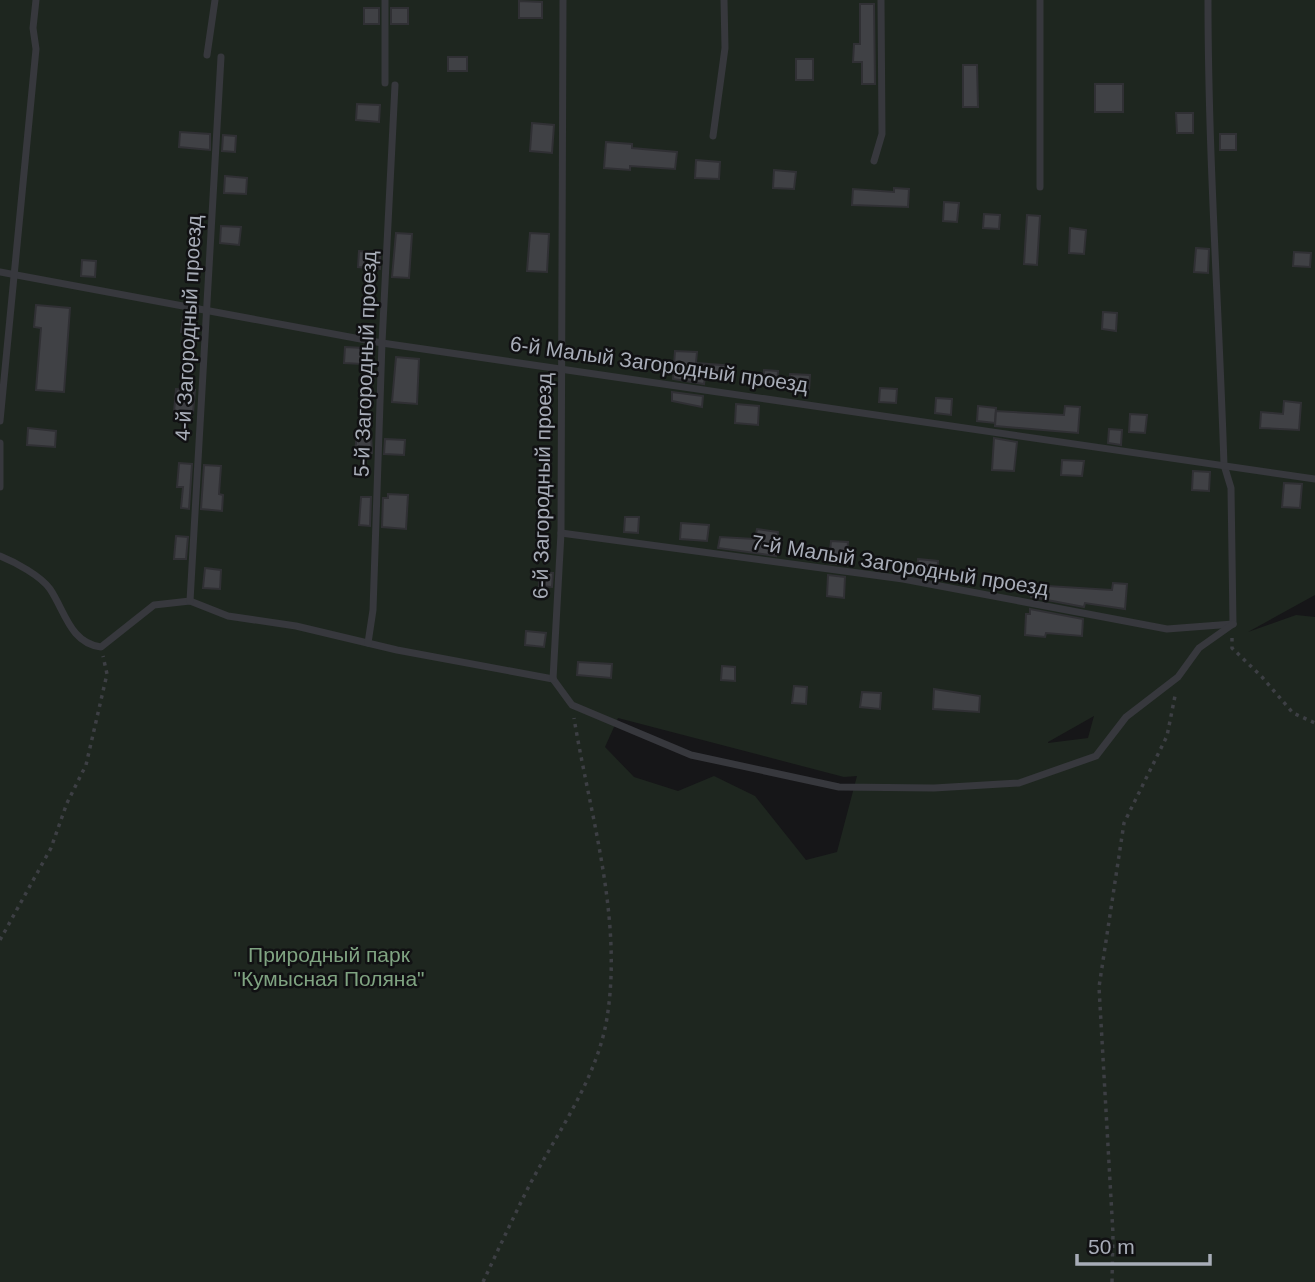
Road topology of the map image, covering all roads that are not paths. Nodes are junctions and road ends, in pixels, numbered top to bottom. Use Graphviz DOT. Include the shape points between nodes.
graph roads {
  1 [pos="36,0"];
  2 [pos="215,0"];
  3 [pos="385,0"];
  4 [pos="563,0"];
  5 [pos="724,0"];
  6 [pos="881,0"];
  7 [pos="1040,0"];
  8 [pos="1208,0"];
  9 [pos="207,55"];
  10 [pos="220,57"];
  11 [pos="385,83"];
  12 [pos="396,85"];
  13 [pos="713,135"];
  14 [pos="874,161"];
  15 [pos="1040,187"];
  16 [pos="0,272"];
  17 [pos="14,274"];
  18 [pos="207,308"];
  19 [pos="382,343"];
  20 [pos="562,367"];
  21 [pos="0,421"];
  22 [pos="0,443"];
  23 [pos="1224,465"];
  24 [pos="1315,479"];
  25 [pos="0,487"];
  26 [pos="561,533"];
  27 [pos="0,556"];
  28 [pos="190,601"];
  29 [pos="1233,624"];
  30 [pos="368,643"];
  31 [pos="553,680"];
  1 -- 17 [label="lane" via="36,49"];
  2 -- 9 [label="lane"];
  3 -- 11 [label="lane"];
  4 -- 20 [label="lane, 6-й Загородный проезд"];
  5 -- 13 [label="lane" via="725,47"];
  6 -- 14 [label="lane" via="882,134"];
  7 -- 15 [label="lane"];
  8 -- 23 [label="lane" via="1208,117"];
  10 -- 18 [label="lane, 4-й Загородный проезд"];
  12 -- 19 [label="lane, 5-й Загородный проезд"];
  16 -- 17 [label="lane, 6-й Малый Загородный проезд"];
  17 -- 18 [label="lane, 6-й Малый Загородный проезд"];
  17 -- 21 [label="lane"];
  18 -- 19 [label="lane, 6-й Малый Загородный проезд"];
  18 -- 28 [label="lane, 4-й Загородный проезд"];
  19 -- 20 [label="lane, 6-й Малый Загородный проезд"];
  19 -- 30 [label="lane, 5-й Загородный проезд"];
  20 -- 23 [label="lane, 6-й Малый Загородный проезд"];
  20 -- 26 [label="lane, 6-й Загородный проезд"];
  22 -- 25 [label="lane"];
  23 -- 24 [label="lane, 6-й Малый Загородный проезд"];
  23 -- 29 [label="lane" via="1231,488"];
  26 -- 29 [label="lane, 7-й Малый Загородный проезд" via="903,579 1167,629"];
  26 -- 31 [label="lane, 6-й Загородный проезд"];
  27 -- 28 [label="lane" via="49,587 68,625 88,645 101,647 154,605"];
  28 -- 30 [label="lane" via="228,616"];
  29 -- 31 [label="lane" via="1199,648 1178,677 1126,718 1096,756 1019,783 839,787 691,755 572,705"];
  30 -- 31 [label="lane"];
}
